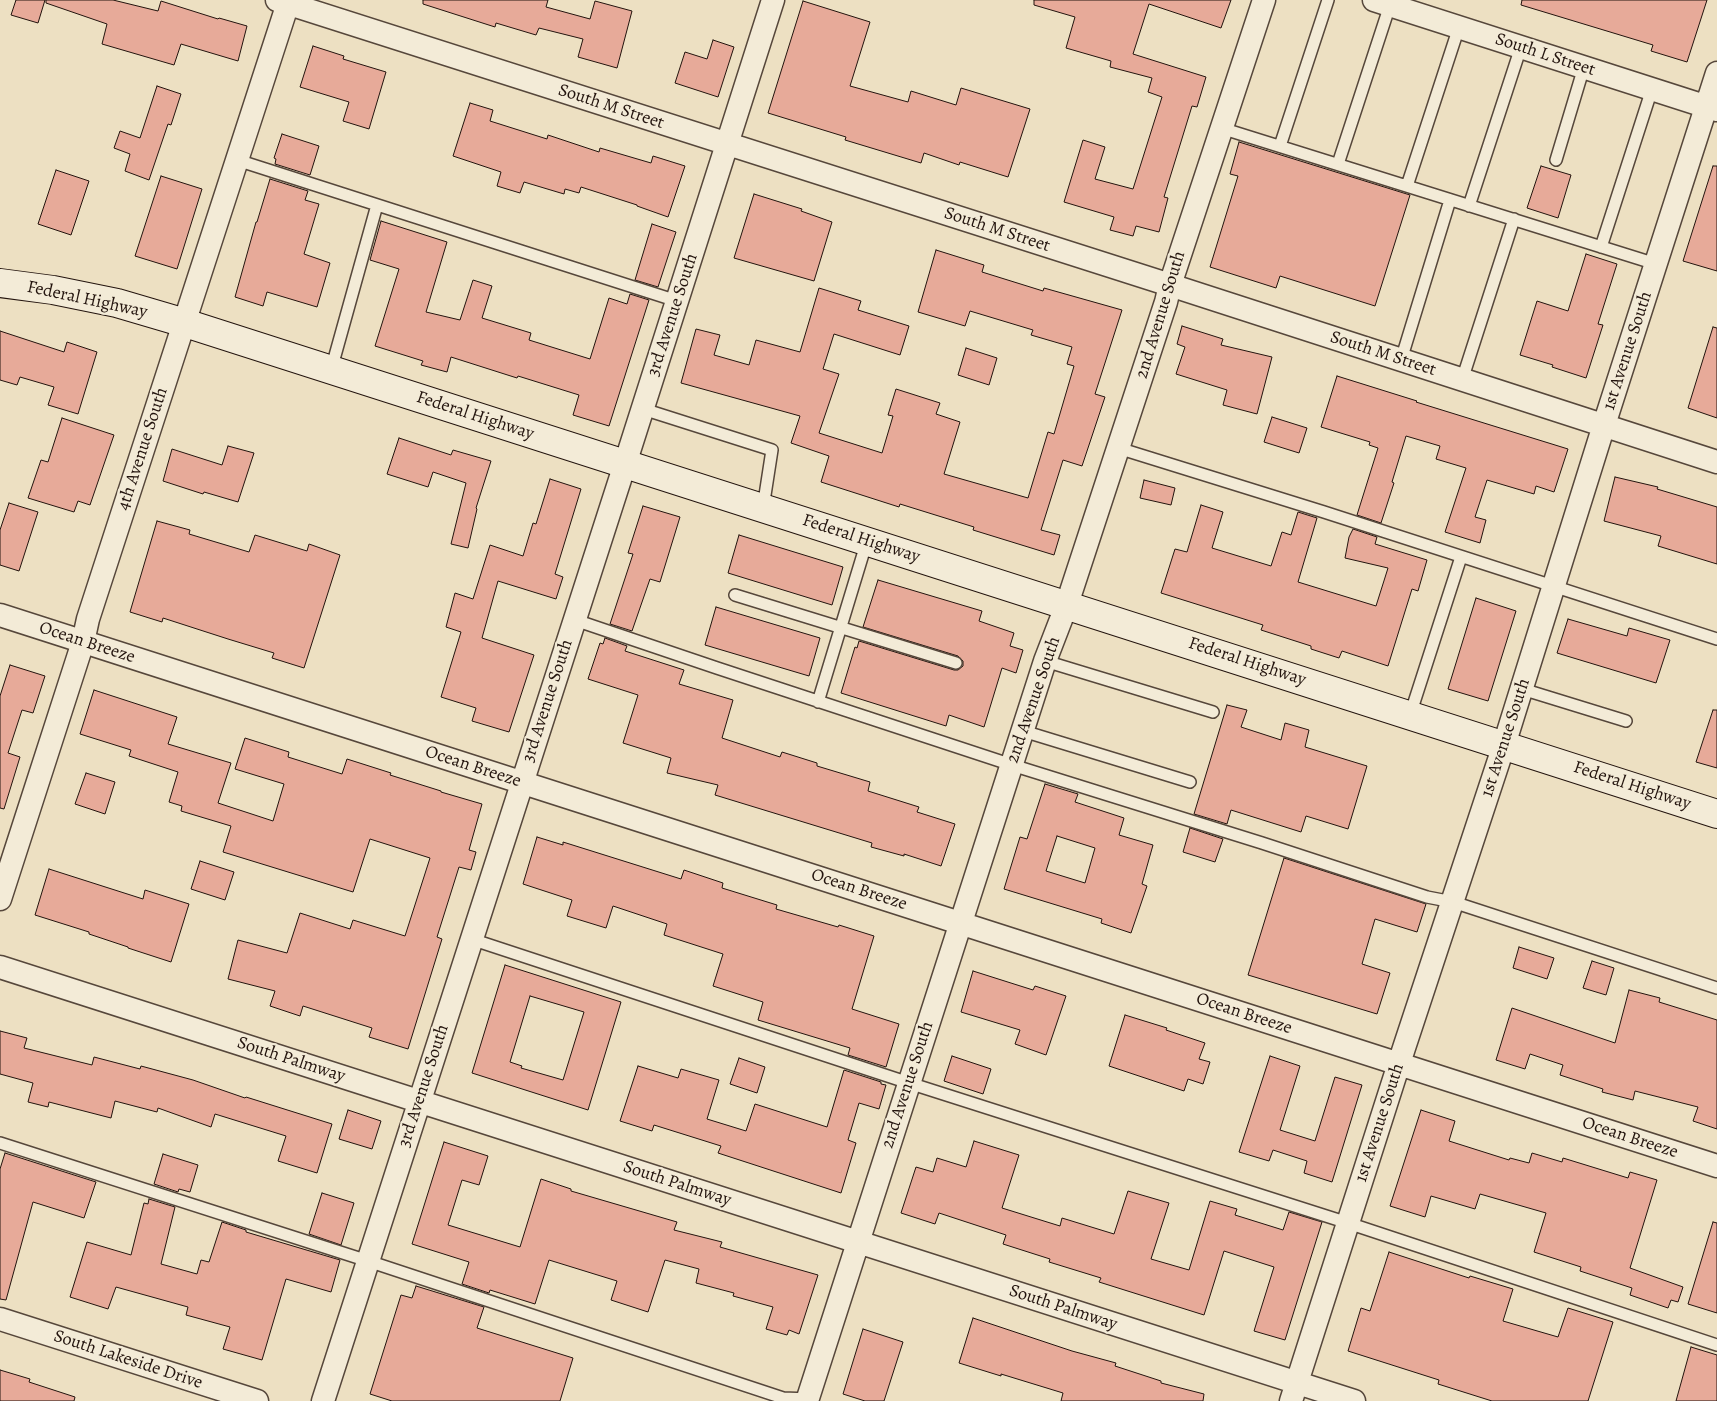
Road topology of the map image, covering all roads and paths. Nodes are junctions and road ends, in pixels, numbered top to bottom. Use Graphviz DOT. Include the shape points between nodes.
graph roads {
  1 [pos="773,0"];
  2 [pos="1264,0"];
  3 [pos="1328,0"];
  4 [pos="285,1"];
  5 [pos="1382,3"];
  6 [pos="1459,27"];
  7 [pos="1521,47"];
  8 [pos="1584,67"];
  9 [pos="1717,73"];
  10 [pos="1652,89"];
  11 [pos="1712,108"];
  12 [pos="1221,128"];
  13 [pos="726,144"];
  14 [pos="1280,146"];
  15 [pos="237,160"];
  16 [pos="1556,160"];
  17 [pos="1338,164"];
  18 [pos="1406,186"];
  19 [pos="1450,200"];
  20 [pos="377,206"];
  21 [pos="1470,206"];
  22 [pos="1514,220"];
  23 [pos="1601,246"];
  24 [pos="1656,264"];
  25 [pos="0,283"];
  26 [pos="1170,285"];
  27 [pos="677,301"];
  28 [pos="185,323"];
  29 [pos="1401,360"];
  30 [pos="331,370"];
  31 [pos="1462,380"];
  32 [pos="643,409"];
  33 [pos="1604,425"];
  34 [pos="1118,448"];
  35 [pos="1717,462"];
  36 [pos="626,464"];
  37 [pos="763,508"];
  38 [pos="867,541"];
  39 [pos="1461,557"];
  40 [pos="1554,586"];
  41 [pos="735,595"];
  42 [pos="1067,604"];
  43 [pos="0,615"];
  44 [pos="575,620"];
  45 [pos="841,627"];
  46 [pos="1717,639"];
  47 [pos="83,642"];
  48 [pos="1045,660"];
  49 [pos="956,663"];
  50 [pos="1522,689"];
  51 [pos="818,702"];
  52 [pos="1213,712"];
  53 [pos="1410,715"];
  54 [pos="1626,720"];
  55 [pos="1023,731"];
  56 [pos="1504,745"];
  57 [pos="1012,764"];
  58 [pos="522,782"];
  59 [pos="1190,782"];
  60 [pos="1717,814"];
  61 [pos="0,899"];
  62 [pos="1453,902"];
  63 [pos="960,923"];
  64 [pos="471,939"];
  65 [pos="0,967"];
  66 [pos="1717,988"];
  67 [pos="1399,1064"];
  68 [pos="909,1083"];
  69 [pos="419,1101"];
  70 [pos="0,1143"];
  71 [pos="1717,1166"];
  72 [pos="1348,1223"];
  73 [pos="858,1242"];
  74 [pos="368,1261"];
  75 [pos="0,1319"];
  76 [pos="1717,1345"];
  77 [pos="1294,1392"];
  78 [pos="810,1400"];
  79 [pos="257,1401"];
  80 [pos="323,1401"];
  81 [pos="1354,1401"];
  1 -- 13 [label="street, 3rd Avenue South"];
  2 -- 12 [label="street, 2nd Avenue South"];
  3 -- 14 [label="lane"];
  4 -- 13 [label="street, South M Street"];
  4 -- 15 [label="street, 4th Avenue South"];
  5 -- 6 [label="street, South L Street"];
  5 -- 17 [label="lane"];
  6 -- 7 [label="street, South L Street"];
  6 -- 18 [label="lane"];
  7 -- 8 [label="street, South L Street"];
  7 -- 21 [label="lane"];
  8 -- 10 [label="street, South L Street"];
  8 -- 16 [label="lane"];
  9 -- 11 [label="street, 1st Avenue South"];
  10 -- 11 [label="street, South L Street"];
  10 -- 23 [label="lane"];
  11 -- 24 [label="street, 1st Avenue South"];
  12 -- 14 [label="lane"];
  12 -- 26 [label="street, 2nd Avenue South"];
  13 -- 26 [label="street, South M Street"];
  13 -- 27 [label="street, 3rd Avenue South"];
  14 -- 17 [label="lane"];
  15 -- 20 [label="lane"];
  15 -- 28 [label="street, 4th Avenue South"];
  17 -- 18 [label="lane"];
  18 -- 19 [label="lane"];
  19 -- 21 [label="lane"];
  19 -- 29 [label="lane"];
  20 -- 27 [label="lane"];
  20 -- 30 [label="lane"];
  21 -- 22 [label="lane"];
  22 -- 23 [label="lane"];
  22 -- 31 [label="lane"];
  23 -- 24 [label="lane"];
  24 -- 33 [label="street, 1st Avenue South"];
  25 -- 28 [label="main road, Federal Highway" via="108,301"];
  26 -- 29 [label="street, South M Street"];
  26 -- 34 [label="street, 2nd Avenue South"];
  27 -- 32 [label="street, 3rd Avenue South"];
  28 -- 30 [label="main road, Federal Highway"];
  28 -- 47 [label="street, 4th Avenue South"];
  29 -- 31 [label="street, South M Street"];
  30 -- 36 [label="main road, Federal Highway"];
  31 -- 33 [label="street, South M Street"];
  32 -- 36 [label="street, 3rd Avenue South"];
  32 -- 37 [label="lane" via="772,450"];
  33 -- 35 [label="street, South M Street"];
  33 -- 40 [label="street, 1st Avenue South"];
  34 -- 39 [label="lane"];
  34 -- 42 [label="street, 2nd Avenue South"];
  36 -- 37 [label="main road, Federal Highway"];
  36 -- 44 [label="street, 3rd Avenue South"];
  37 -- 38 [label="main road, Federal Highway"];
  38 -- 42 [label="main road, Federal Highway"];
  38 -- 45 [label="lane"];
  39 -- 40 [label="lane"];
  39 -- 53 [label="lane"];
  40 -- 46 [label="lane"];
  40 -- 50 [label="street, 1st Avenue South"];
  41 -- 45 [label="lane"];
  42 -- 48 [label="street, 2nd Avenue South"];
  42 -- 53 [label="main road, Federal Highway"];
  43 -- 47 [label="street, Ocean Breeze"];
  44 -- 51 [label="lane"];
  44 -- 58 [label="street, 3rd Avenue South"];
  45 -- 49 [label="lane"];
  45 -- 51 [label="lane"];
  47 -- 58 [label="street, Ocean Breeze"];
  47 -- 61 [label="street, 4th Avenue South"];
  48 -- 52 [label="lane"];
  48 -- 55 [label="street, 2nd Avenue South"];
  50 -- 54 [label="lane"];
  50 -- 56 [label="street, 1st Avenue South"];
  51 -- 57 [label="lane"];
  53 -- 56 [label="main road, Federal Highway"];
  55 -- 57 [label="street, 2nd Avenue South"];
  55 -- 59 [label="lane"];
  56 -- 60 [label="main road, Federal Highway"];
  56 -- 62 [label="street, 1st Avenue South"];
  57 -- 62 [label="lane" via="1427,897"];
  57 -- 63 [label="street, 2nd Avenue South"];
  58 -- 63 [label="street, Ocean Breeze"];
  58 -- 64 [label="street, 3rd Avenue South"];
  62 -- 66 [label="lane"];
  62 -- 67 [label="street, 1st Avenue South"];
  63 -- 67 [label="street, Ocean Breeze"];
  63 -- 68 [label="street, 2nd Avenue South"];
  64 -- 68 [label="lane"];
  64 -- 69 [label="street, 3rd Avenue South"];
  65 -- 69 [label="street, South Palmway"];
  67 -- 71 [label="street, Ocean Breeze"];
  67 -- 72 [label="street, 1st Avenue South"];
  68 -- 72 [label="lane"];
  68 -- 73 [label="street, 2nd Avenue South"];
  69 -- 73 [label="street, South Palmway"];
  69 -- 74 [label="street, 3rd Avenue South"];
  70 -- 74 [label="lane"];
  72 -- 76 [label="lane"];
  72 -- 77 [label="street, 1st Avenue South"];
  73 -- 77 [label="street, South Palmway"];
  73 -- 78 [label="street, 2nd Avenue South"];
  74 -- 78 [label="lane" via="783,1398"];
  74 -- 80 [label="street, 3rd Avenue South"];
  75 -- 79 [label="street, South Lakeside Drive"];
  77 -- 81 [label="street, South Palmway"];
}
